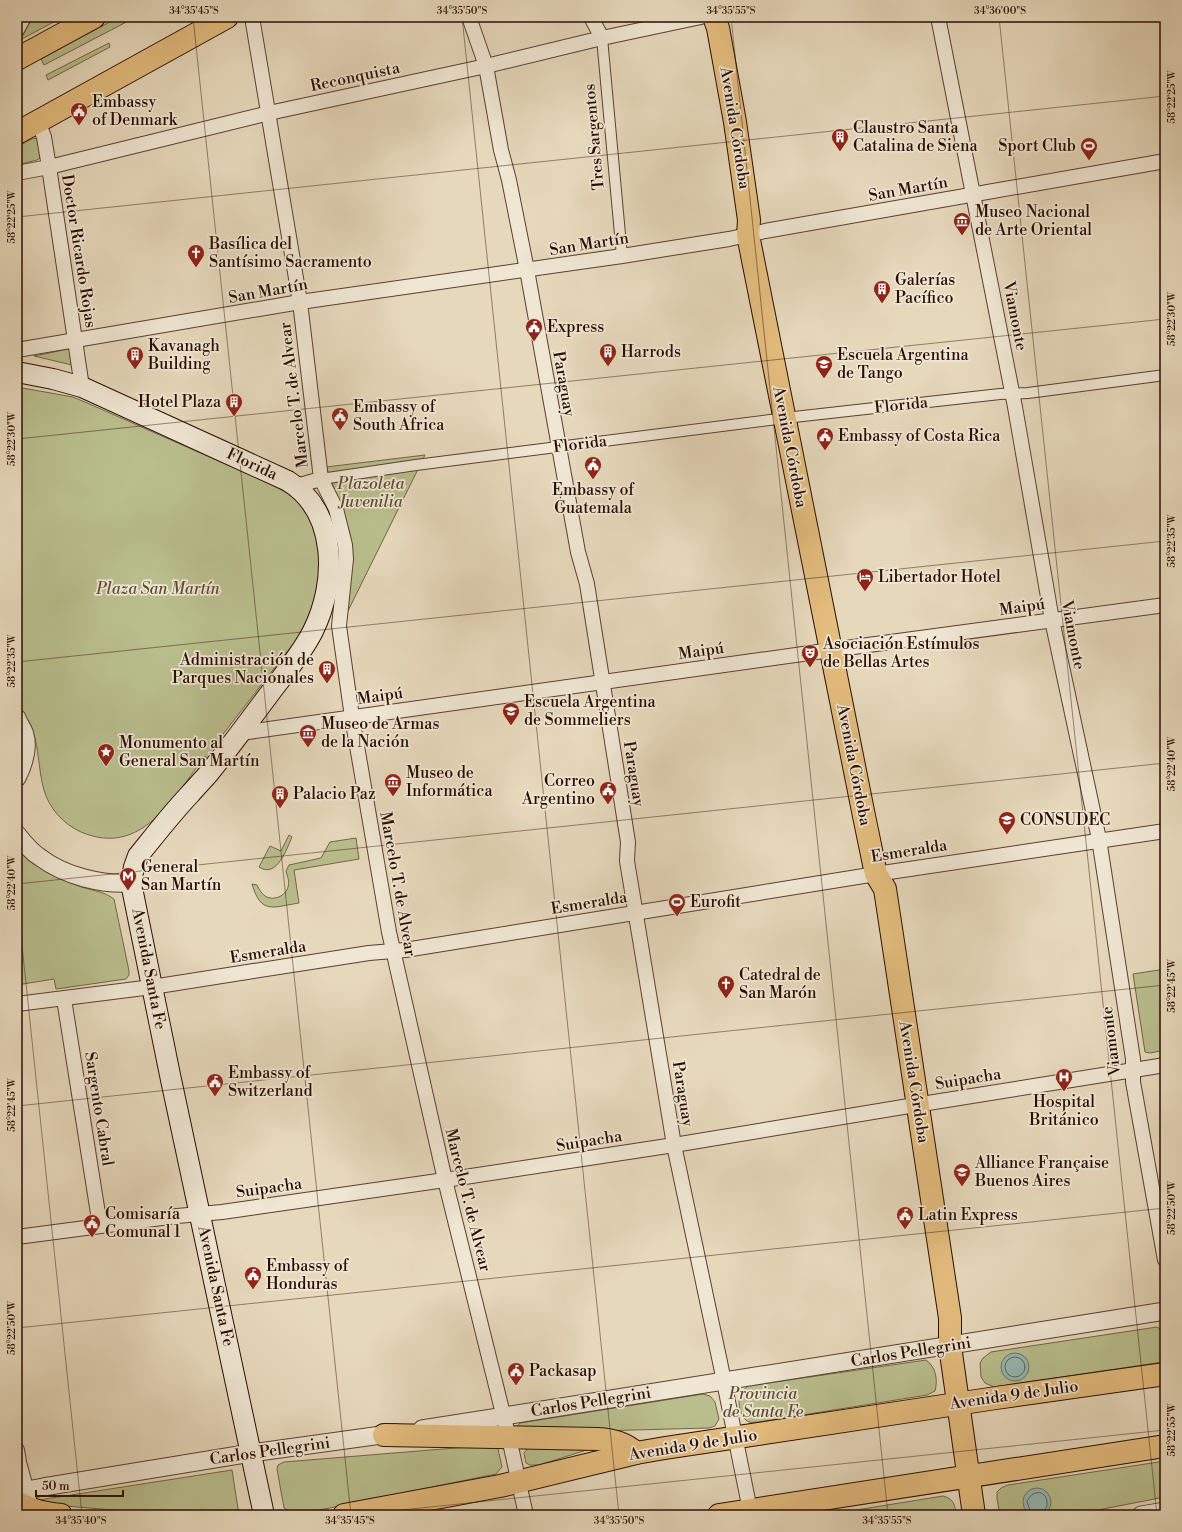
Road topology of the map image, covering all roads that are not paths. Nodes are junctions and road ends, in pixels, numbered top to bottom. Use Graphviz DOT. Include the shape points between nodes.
graph roads {
  1 [pos="24,17"];
  2 [pos="94,17"];
  3 [pos="227,17"];
  4 [pos="252,17"];
  5 [pos="468,17"];
  6 [pos="591,17"];
  7 [pos="701,17"];
  8 [pos="714,17"];
  9 [pos="938,17"];
  10 [pos="17,30"];
  11 [pos="602,38"];
  12 [pos="17,59"];
  13 [pos="486,66"];
  14 [pos="269,113"];
  15 [pos="38,121"];
  16 [pos="17,133"];
  17 [pos="1165,161"];
  18 [pos="49,167"];
  19 [pos="17,173"];
  20 [pos="974,194"];
  21 [pos="748,235"];
  22 [pos="622,256"];
  23 [pos="526,270"];
  24 [pos="300,302"];
  25 [pos="75,340"];
  26 [pos="17,350"];
  27 [pos="17,372"];
  28 [pos="1165,375"];
  29 [pos="82,387"];
  30 [pos="1013,394"];
  31 [pos="785,418"];
  32 [pos="559,447"];
  33 [pos="321,479"];
  34 [pos="296,486"];
  35 [pos="1165,605"];
  36 [pos="1052,620"];
  37 [pos="830,650"];
  38 [pos="602,682"];
  39 [pos="352,717"];
  40 [pos="18,724"];
  41 [pos="241,733"];
  42 [pos="17,778"];
  43 [pos="1165,831"];
  44 [pos="17,834"];
  45 [pos="1099,839"];
  46 [pos="876,874"];
  47 [pos="131,884"];
  48 [pos="636,913"];
  49 [pos="392,950"];
  50 [pos="152,987"];
  51 [pos="64,999"];
  52 [pos="17,1004"];
  53 [pos="1165,1065"];
  54 [pos="1133,1070"];
  55 [pos="917,1105"];
  56 [pos="674,1146"];
  57 [pos="445,1180"];
  58 [pos="200,1214"];
  59 [pos="100,1226"];
  60 [pos="17,1237"];
  61 [pos="1165,1260"];
  62 [pos="1165,1311"];
  63 [pos="950,1346"];
  64 [pos="1165,1374"];
  65 [pos="723,1381"];
  66 [pos="959,1403"];
  67 [pos="503,1416"];
  68 [pos="384,1435"];
  69 [pos="735,1437"];
  70 [pos="509,1438"];
  71 [pos="1165,1446"];
  72 [pos="17,1450"];
  73 [pos="251,1453"];
  74 [pos="636,1453"];
  75 [pos="969,1477"];
  76 [pos="518,1482"];
  77 [pos="25,1502"];
  78 [pos="1165,1511"];
  79 [pos="750,1512"];
  80 [pos="61,1515"];
  81 [pos="264,1515"];
  82 [pos="344,1515"];
  83 [pos="526,1515"];
  84 [pos="719,1515"];
  85 [pos="974,1515"];
  86 [pos="1141,1515"];
  1 -- 10 [label="street"];
  2 -- 12 [label="main road"];
  3 -- 15 [label="main road"];
  4 -- 14 [label="street, Marcelo T. de Alvear"];
  5 -- 13 [label="street, Paraguay"];
  6 -- 11 [label="street, Tres Sargentos"];
  7 -- 11 [label="street, Reconquista"];
  8 -- 21 [label="main road, Avenida Córdoba" via="735,122 749,220"];
  9 -- 20 [label="street, Viamonte"];
  11 -- 13 [label="street, Reconquista"];
  11 -- 22 [label="street, Tres Sargentos"];
  13 -- 14 [label="street, Reconquista"];
  13 -- 23 [label="street, Paraguay"];
  14 -- 18 [label="street, Reconquista"];
  14 -- 24 [label="street, Marcelo T. de Alvear"];
  15 -- 16 [label="main road"];
  15 -- 18 [label="street, Doctor Ricardo Rojas" via="44,137"];
  17 -- 20 [label="street, San Martín"];
  18 -- 19 [label="street, Reconquista"];
  18 -- 25 [label="street, Doctor Ricardo Rojas"];
  20 -- 21 [label="street, San Martín"];
  20 -- 30 [label="street, Viamonte"];
  21 -- 22 [label="street, San Martín"];
  21 -- 31 [label="main road, Avenida Córdoba"];
  22 -- 23 [label="street, San Martín"];
  23 -- 24 [label="street, San Martín"];
  23 -- 32 [label="street, Paraguay"];
  24 -- 25 [label="street, San Martín"];
  24 -- 33 [label="street, Marcelo T. de Alvear"];
  25 -- 26 [label="street, San Martín"];
  25 -- 29 [label="street, Doctor Ricardo Rojas"];
  27 -- 29 [label="main road, Florida"];
  28 -- 30 [label="street, Florida"];
  29 -- 34 [label="main road, Florida"];
  30 -- 31 [label="street, Florida"];
  30 -- 36 [label="street, Viamonte"];
  31 -- 32 [label="street, Florida"];
  31 -- 37 [label="main road, Avenida Córdoba"];
  32 -- 33 [label="street, Florida"];
  32 -- 38 [label="street, Paraguay" via="578,552 587,584"];
  33 -- 34 [label="street, Florida"];
  33 -- 39 [label="street, Marcelo T. de Alvear" via="336,509 345,545 346,559 338,626"];
  34 -- 41 [label="main road, Avenida Santa Fe" via="316,511 325,530 329,562 326,593 318,619 308,639"];
  35 -- 36 [label="street, Maipú"];
  36 -- 37 [label="street, Maipú"];
  36 -- 45 [label="street, Viamonte"];
  37 -- 38 [label="street, Maipú"];
  37 -- 46 [label="main road, Avenida Córdoba"];
  38 -- 39 [label="street, Maipú"];
  38 -- 48 [label="street, Paraguay" via="628,842 627,861"];
  39 -- 41 [label="street, Maipú"];
  39 -- 49 [label="street, Marcelo T. de Alvear"];
  40 -- 42 [label="street" via="25,735 26,749"];
  41 -- 47 [label="main road, Avenida Santa Fe" via="138,856"];
  43 -- 45 [label="street, Esmeralda"];
  44 -- 47 [label="street" via="41,859 75,875 99,882"];
  45 -- 46 [label="street, Esmeralda"];
  45 -- 54 [label="street, Viamonte"];
  46 -- 48 [label="street, Esmeralda"];
  46 -- 55 [label="main road, Avenida Córdoba" via="885,889"];
  47 -- 50 [label="main road, Avenida Santa Fe"];
  48 -- 49 [label="street, Esmeralda"];
  48 -- 56 [label="street, Paraguay"];
  49 -- 50 [label="street, Esmeralda"];
  49 -- 57 [label="street, Marcelo T. de Alvear"];
  50 -- 51 [label="street, Esmeralda"];
  50 -- 58 [label="main road, Avenida Santa Fe"];
  51 -- 52 [label="street, Esmeralda"];
  51 -- 59 [label="street, Sargento Cabral"];
  53 -- 54 [label="street, Suipacha"];
  54 -- 55 [label="street, Suipacha"];
  54 -- 61 [label="street, Viamonte"];
  55 -- 56 [label="street, Suipacha"];
  55 -- 63 [label="main road, Avenida Córdoba" via="950,1318"];
  56 -- 57 [label="street, Suipacha"];
  56 -- 65 [label="street, Paraguay"];
  57 -- 58 [label="street, Suipacha"];
  57 -- 67 [label="street, Marcelo T. de Alvear"];
  58 -- 59 [label="street, Suipacha"];
  58 -- 73 [label="main road, Avenida Santa Fe"];
  59 -- 60 [label="street, Suipacha"];
  62 -- 63 [label="street, Carlos Pellegrini"];
  63 -- 65 [label="street, Carlos Pellegrini"];
  63 -- 66 [label="main road, Avenida Córdoba"];
  64 -- 66 [label="main road, Avenida 9 de Julio"];
  65 -- 67 [label="street, Carlos Pellegrini"];
  65 -- 69 [label="street, Paraguay"];
  66 -- 69 [label="main road, Avenida 9 de Julio"];
  66 -- 75 [label="main road, Avenida Córdoba"];
  67 -- 68 [label="street, Carlos Pellegrini"];
  67 -- 70 [label="street, Marcelo T. de Alvear"];
  68 -- 70 [label="main road"];
  68 -- 73 [label="street, Carlos Pellegrini"];
  69 -- 74 [label="main road, Avenida 9 de Julio"];
  69 -- 79 [label="street, Paraguay"];
  70 -- 74 [label="main road" via="606,1439 624,1444"];
  70 -- 76 [label="street, Marcelo T. de Alvear"];
  71 -- 75 [label="main road"];
  72 -- 77 [label="street"];
  73 -- 77 [label="street, Carlos Pellegrini"];
  73 -- 81 [label="main road, Avenida Santa Fe"];
  74 -- 76 [label="main road, Avenida 9 de Julio"];
  75 -- 79 [label="main road"];
  75 -- 85 [label="main road, Avenida Córdoba"];
  76 -- 82 [label="main road, Avenida 9 de Julio"];
  76 -- 83 [label="street, Marcelo T. de Alvear"];
  77 -- 80 [label="main road" via="43,1513"];
  78 -- 86 [label="street"];
  79 -- 84 [label="main road"];
}
